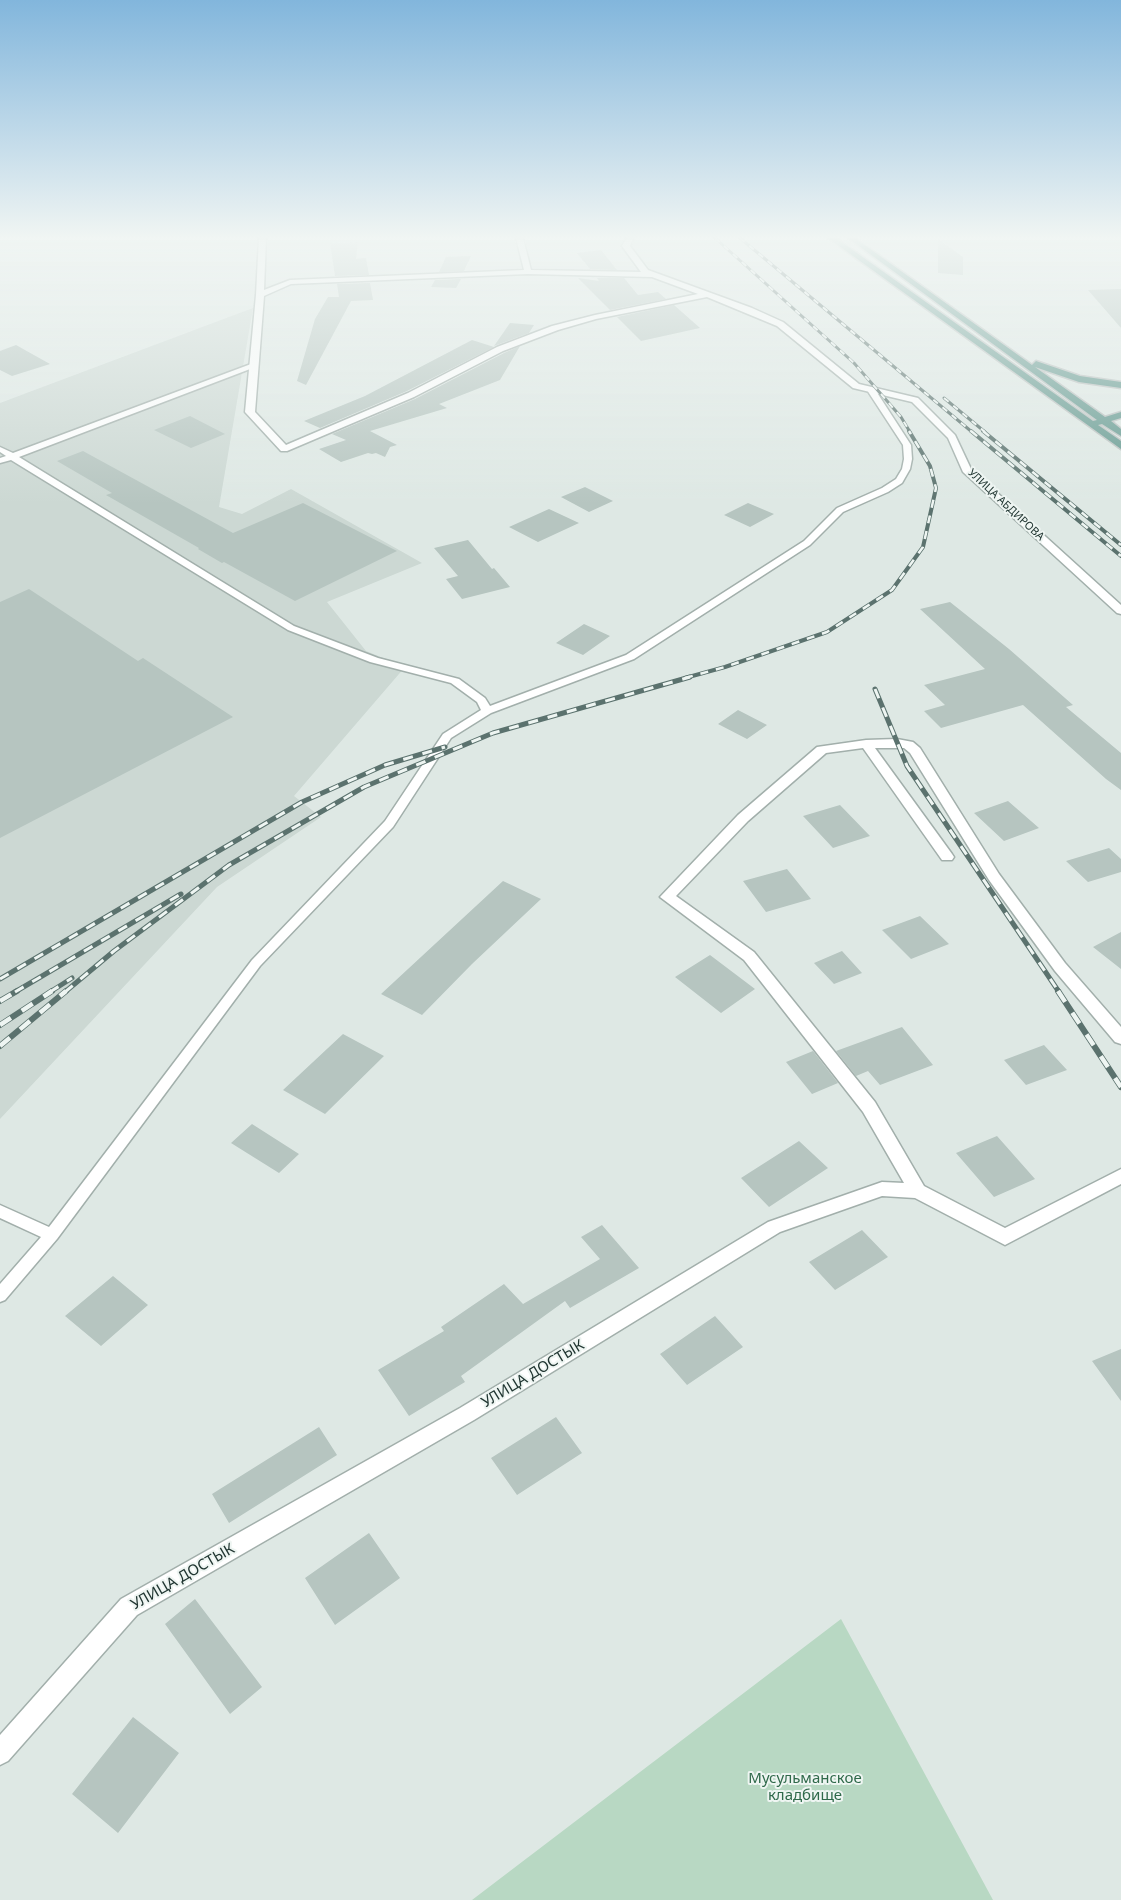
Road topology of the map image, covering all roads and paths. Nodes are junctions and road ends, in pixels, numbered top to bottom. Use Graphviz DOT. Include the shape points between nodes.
graph roads {
  1 [pos="257,327"];
  2 [pos="560,327"];
  3 [pos="783,327"];
  4 [pos="955,327"];
  5 [pos="974,327"];
  6 [pos="1005,349"];
  7 [pos="254,366"];
  8 [pos="1121,385"];
  9 [pos="870,390"];
  10 [pos="1121,415"];
  11 [pos="1104,421"];
  12 [pos="1092,425"];
  13 [pos="1119,429"];
  14 [pos="1103,433"];
  15 [pos="1121,446"];
  16 [pos="0,449"];
  17 [pos="12,457"];
  18 [pos="0,461"];
  19 [pos="1121,610"];
  20 [pos="487,711"];
  21 [pos="866,744"];
  22 [pos="947,857"];
  23 [pos="1121,1038"];
  24 [pos="1121,1176"];
  25 [pos="918,1191"];
  26 [pos="0,1211"];
  27 [pos="52,1235"];
  28 [pos="0,1294"];
  29 [pos="0,1753"];
  1 -- 7 [label="street"];
  2 -- 7 [label="street" via="500,349 411,395 284,449 250,412"];
  3 -- 9 [label="street, УЛИЦА АБДИРОВА" via="856,386"];
  4 -- 12 [label="main road"];
  5 -- 6 [label="main road"];
  6 -- 8 [label="main road" via="1048,370 1079,379"];
  6 -- 11 [label="main road"];
  7 -- 17 [label="lane"];
  9 -- 19 [label="street, УЛИЦА АБДИРОВА" via="914,400 952,437 966,470"];
  9 -- 20 [label="lane" via="907,445 906,469 898,481 840,510 807,543 630,656"];
  10 -- 11 [label="main road"];
  11 -- 12 [label="main road"];
  11 -- 13 [label="main road"];
  12 -- 14 [label="main road"];
  13 -- 14 [label="main road"];
  14 -- 15 [label="main road"];
  16 -- 17 [label="lane"];
  17 -- 18 [label="lane"];
  17 -- 20 [label="lane" via="291,628 374,660 455,681 481,700"];
  20 -- 27 [label="lane" via="447,736 390,824 256,963"];
  21 -- 22 [label="street"];
  21 -- 23 [label="street" via="897,743 908,745 915,751 994,877 1060,967"];
  21 -- 25 [label="street" via="822,750 743,818 667,897 749,956 869,1108"];
  24 -- 25 [label="street, УЛИЦА ДОСТЫК" via="1005,1236"];
  25 -- 29 [label="street, УЛИЦА ДОСТЫК" via="882,1189 774,1228 467,1414 129,1607"];
  26 -- 27 [label="lane"];
  27 -- 28 [label="lane"];
}
